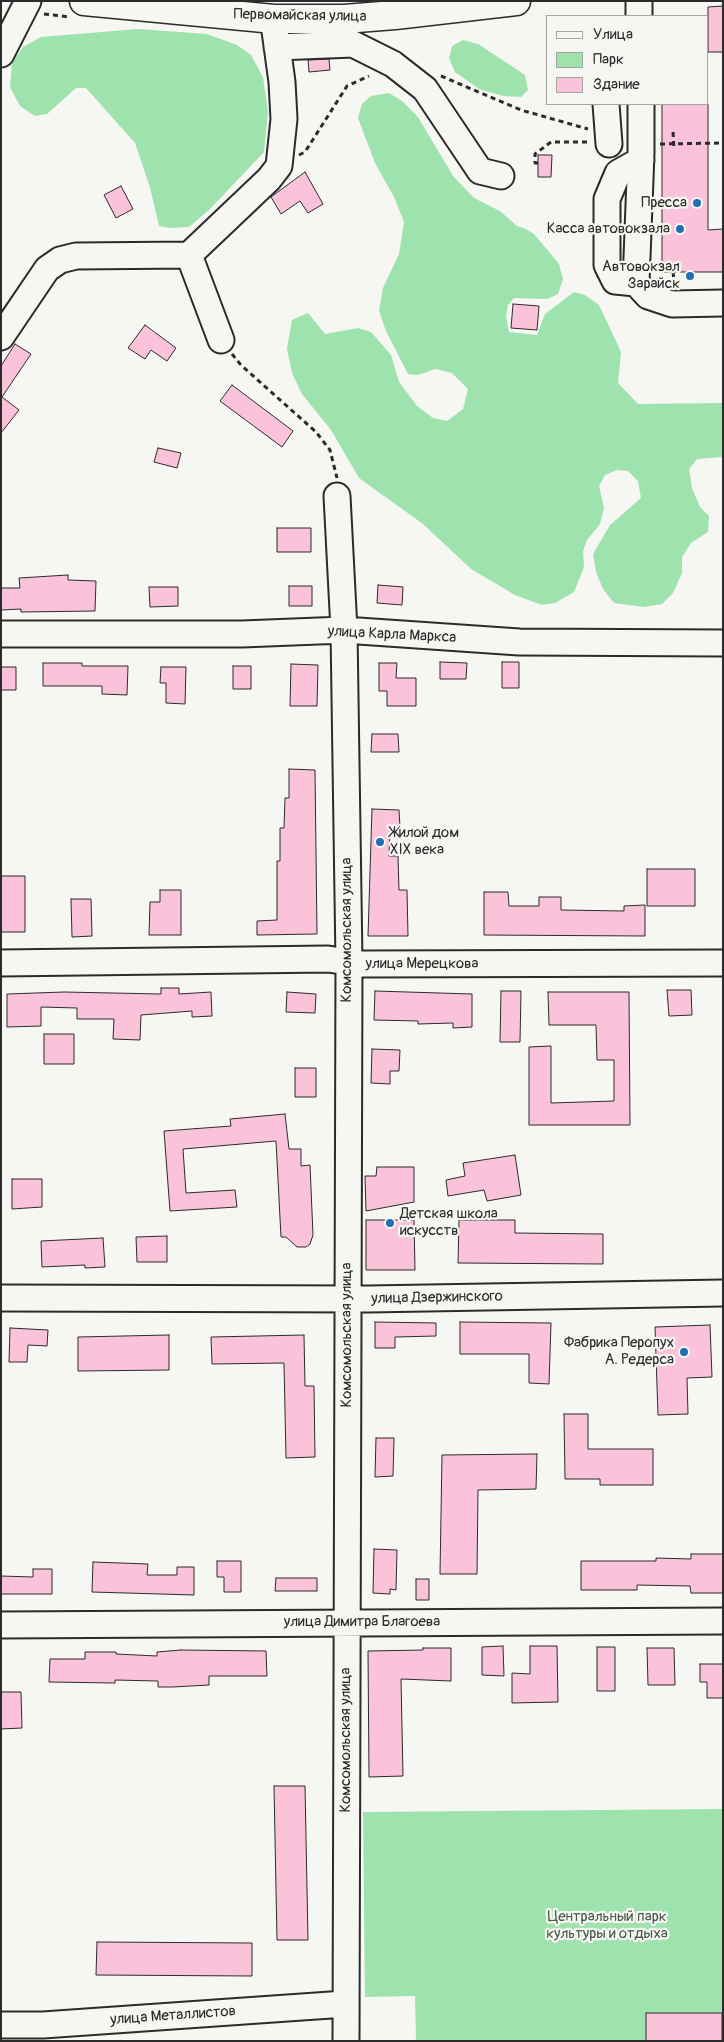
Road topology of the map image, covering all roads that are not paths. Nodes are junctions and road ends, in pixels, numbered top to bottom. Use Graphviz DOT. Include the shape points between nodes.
graph roads {
  1 [pos="28,1"];
  2 [pos="84,1"];
  3 [pos="516,1"];
  4 [pos="475,4"];
  5 [pos="261,13"];
  6 [pos="277,47"];
  7 [pos="1,54"];
  8 [pos="606,105"];
  9 [pos="641,105"];
  10 [pos="598,143"];
  11 [pos="501,176"];
  12 [pos="189,255"];
  13 [pos="723,303"];
  14 [pos="1,337"];
  15 [pos="221,340"];
  16 [pos="337,496"];
  17 [pos="344,630"];
  18 [pos="1,634"];
  19 [pos="723,644"];
  20 [pos="349,962"];
  21 [pos="1,963"];
  22 [pos="723,963"];
  23 [pos="723,1293"];
  24 [pos="1,1298"];
  25 [pos="347,1298"];
  26 [pos="723,1620"];
  27 [pos="346,1622"];
  28 [pos="1,1625"];
  29 [pos="345,2004"];
  30 [pos="1,2025"];
  31 [pos="346,2041"];
  1 -- 7 [label="street"];
  2 -- 5 [label="main road, Первомайская улица"];
  3 -- 4 [label="main road, Первомайская улица"];
  4 -- 5 [label="main road, Первомайская улица" via="361,18"];
  5 -- 6 [label="street"];
  6 -- 11 [label="street" via="353,44 393,64 425,89 480,171"];
  6 -- 12 [label="street" via="284,119 279,166"];
  8 -- 10 [label="street"];
  9 -- 13 [label="street" via="650,227 648,296 672,304"];
  12 -- 14 [label="street" via="76,256 60,260 46,269"];
  12 -- 15 [label="street"];
  16 -- 17 [label="street, Комсомольская улица"];
  17 -- 18 [label="street, улица Карла Маркса" via="233,634"];
  17 -- 19 [label="street, улица Карла Маркса" via="519,642"];
  17 -- 20 [label="street, Комсомольская улица"];
  20 -- 21 [label="street, улица Мерецкова" via="328,959"];
  20 -- 22 [label="street, улица Мерецкова"];
  20 -- 25 [label="street, Комсомольская улица"];
  23 -- 25 [label="street, улица Дзержинского"];
  24 -- 25 [label="street, улица Дзержинского"];
  25 -- 27 [label="street, Комсомольская улица"];
  26 -- 27 [label="street, улица Димитра Благоева"];
  27 -- 28 [label="street, улица Димитра Благоева"];
  27 -- 29 [label="street, Комсомольская улица"];
  29 -- 30 [label="street, улица Металлистов" via="43,2025"];
  29 -- 31 [label="street, Комсомольская улица"];
}
